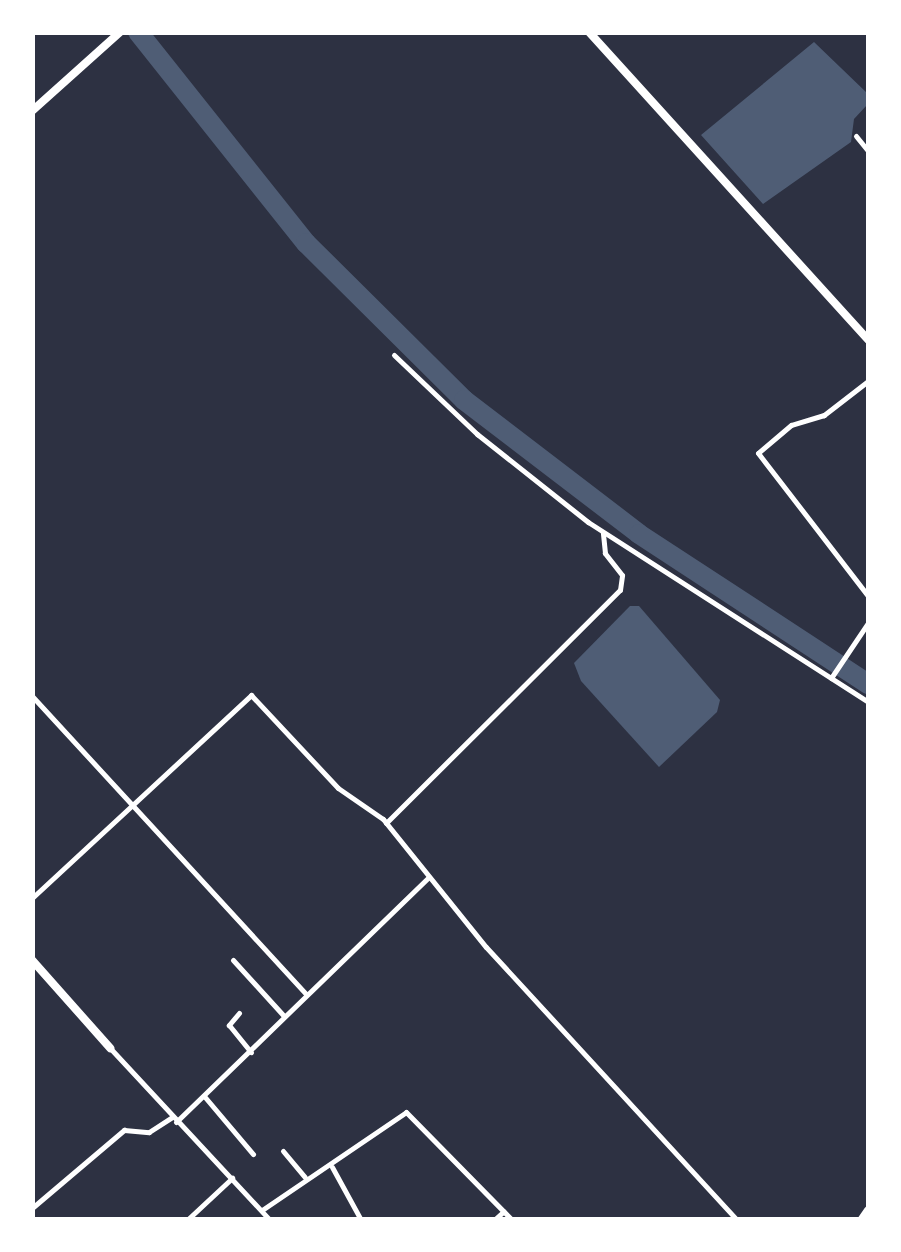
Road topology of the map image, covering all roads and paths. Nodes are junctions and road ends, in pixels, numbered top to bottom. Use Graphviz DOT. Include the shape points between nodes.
graph roads {
  1 [pos="589,32"];
  2 [pos="117,35"];
  3 [pos="32,111"];
  4 [pos="856,136"];
  5 [pos="868,151"];
  6 [pos="868,340"];
  7 [pos="394,355"];
  8 [pos="868,381"];
  9 [pos="603,532"];
  10 [pos="868,596"];
  11 [pos="868,623"];
  12 [pos="832,677"];
  13 [pos="32,696"];
  14 [pos="868,702"];
  15 [pos="130,806"];
  16 [pos="386,823"];
  17 [pos="429,878"];
  18 [pos="32,898"];
  19 [pos="32,960"];
  20 [pos="233,960"];
  21 [pos="306,994"];
  22 [pos="239,1012"];
  23 [pos="282,1015"];
  24 [pos="110,1048"];
  25 [pos="251,1052"];
  26 [pos="204,1096"];
  27 [pos="174,1119"];
  28 [pos="283,1152"];
  29 [pos="253,1154"];
  30 [pos="332,1168"];
  31 [pos="305,1177"];
  32 [pos="232,1178"];
  33 [pos="32,1208"];
  34 [pos="262,1210"];
  35 [pos="868,1210"];
  36 [pos="504,1211"];
  37 [pos="188,1220"];
  38 [pos="270,1220"];
  39 [pos="361,1220"];
  40 [pos="494,1220"];
  41 [pos="512,1220"];
  42 [pos="737,1220"];
  43 [pos="860,1220"];
  1 -- 6 [label="main road"];
  2 -- 3 [label="main road"];
  4 -- 5 [label="street"];
  7 -- 9 [label="street" via="477,434"];
  8 -- 10 [label="street" via="824,415 791,424 758,453"];
  9 -- 12 [label="street"];
  9 -- 16 [label="street" via="604,553 622,575 620,590"];
  11 -- 12 [label="street"];
  12 -- 14 [label="street"];
  13 -- 15 [label="street"];
  15 -- 16 [label="street" via="251,695 338,788"];
  15 -- 18 [label="street"];
  15 -- 21 [label="street"];
  16 -- 17 [label="street"];
  17 -- 21 [label="street"];
  17 -- 42 [label="street"];
  19 -- 24 [label="main road"];
  20 -- 23 [label="street"];
  21 -- 23 [label="street"];
  22 -- 25 [label="street" via="229,1025"];
  23 -- 25 [label="street"];
  24 -- 27 [label="street"];
  25 -- 26 [label="street"];
  26 -- 27 [label="street"];
  26 -- 29 [label="street"];
  27 -- 32 [label="street"];
  27 -- 33 [label="street" via="149,1132 124,1130"];
  28 -- 31 [label="street"];
  30 -- 31 [label="street"];
  30 -- 36 [label="street" via="406,1112"];
  30 -- 39 [label="street"];
  31 -- 34 [label="street"];
  32 -- 34 [label="street"];
  32 -- 37 [label="street"];
  34 -- 38 [label="street"];
  35 -- 43 [label="highway"];
  36 -- 40 [label="street"];
  36 -- 41 [label="street"];
}
